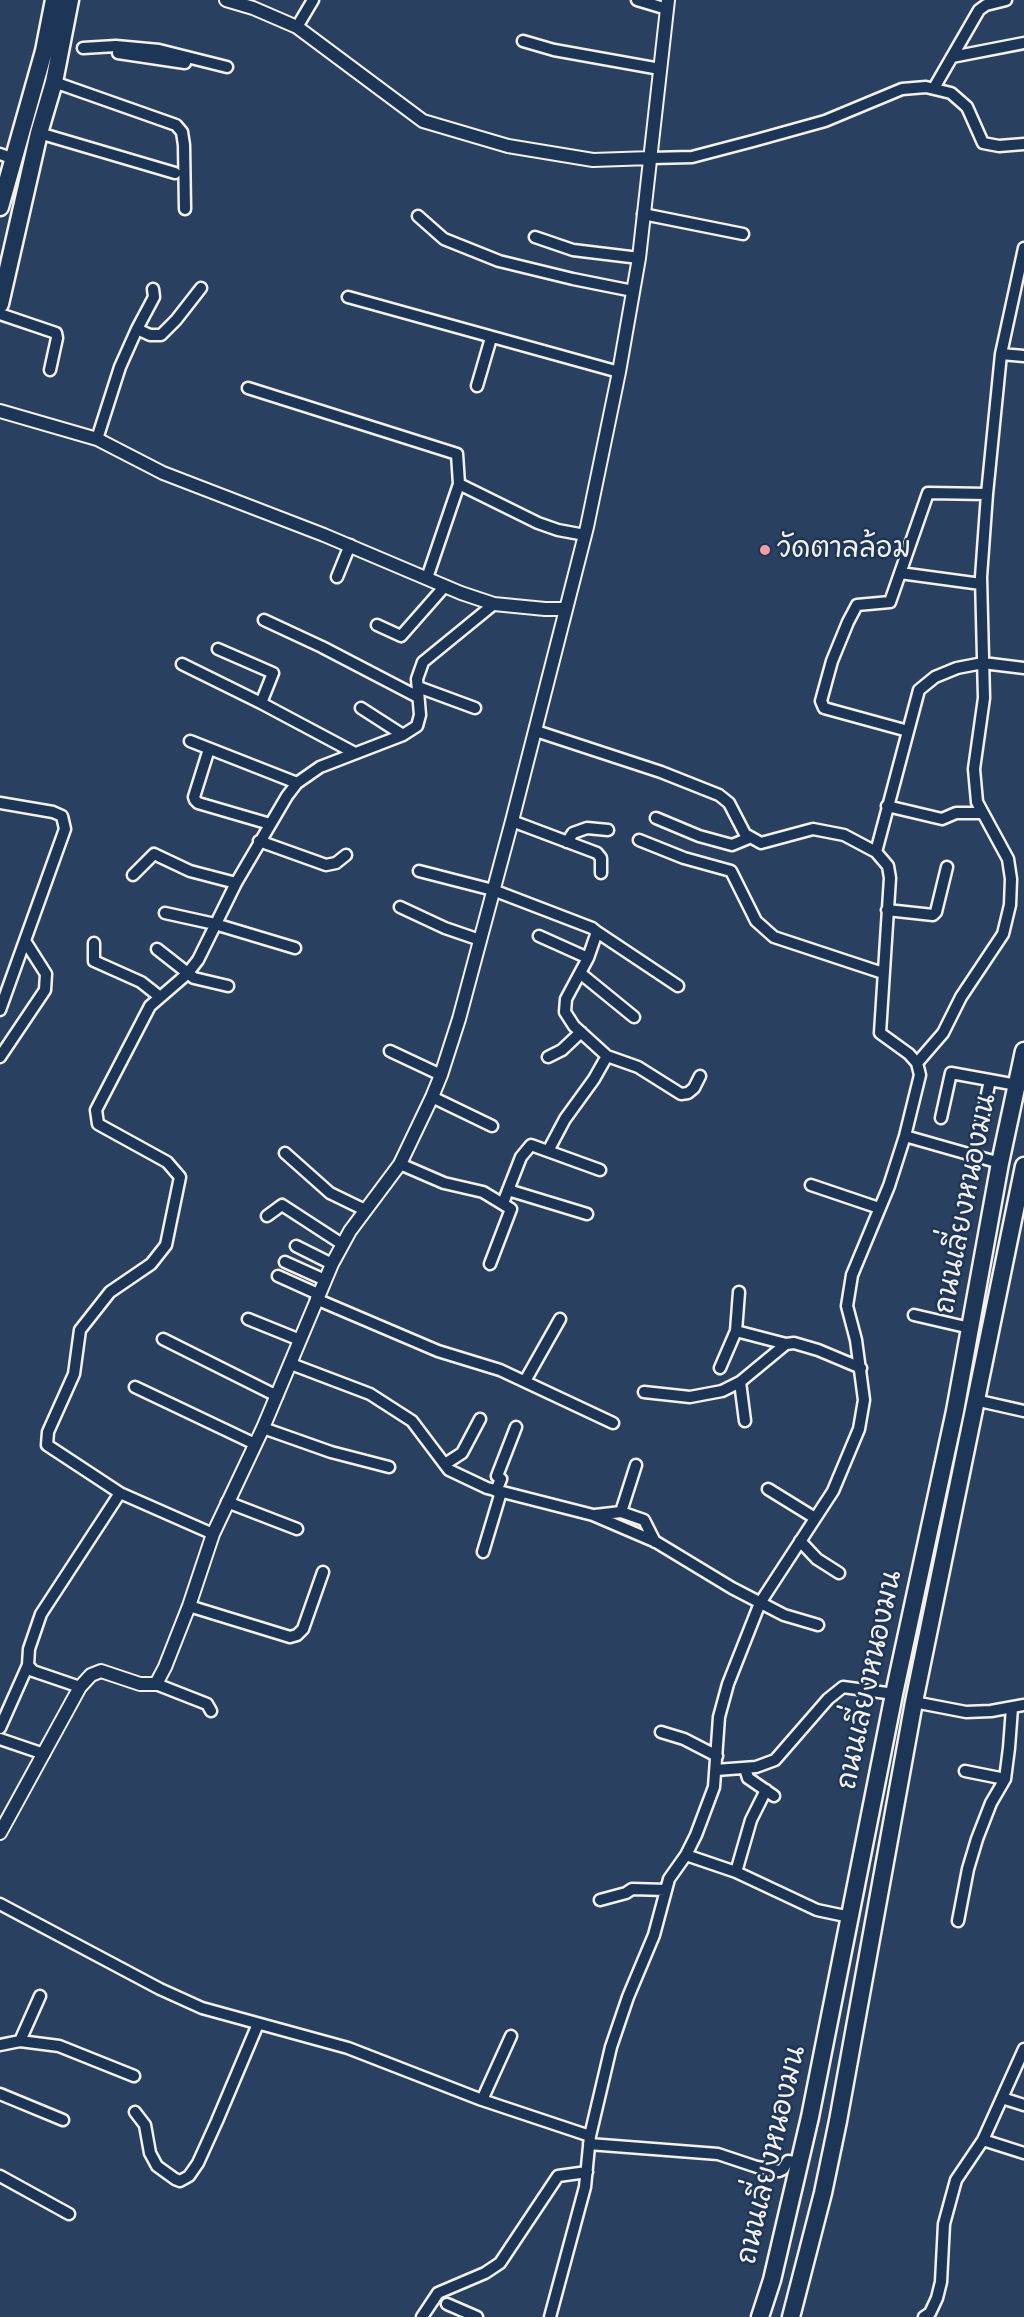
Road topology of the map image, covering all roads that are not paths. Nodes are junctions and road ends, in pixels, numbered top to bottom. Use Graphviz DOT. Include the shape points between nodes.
graph roads {
  1 [pos="54,0"];
  2 [pos="70,0"];
  3 [pos="226,0"];
  4 [pos="313,0"];
  5 [pos="637,0"];
  6 [pos="1006,0"];
  7 [pos="668,4"];
  8 [pos="297,27"];
  9 [pos="523,41"];
  10 [pos="1024,43"];
  11 [pos="61,46"];
  12 [pos="83,48"];
  13 [pos="952,57"];
  14 [pos="185,63"];
  15 [pos="227,67"];
  16 [pos="660,69"];
  17 [pos="934,88"];
  18 [pos="51,90"];
  19 [pos="32,92"];
  20 [pos="39,133"];
  21 [pos="1024,144"];
  22 [pos="7,157"];
  23 [pos="651,158"];
  24 [pos="175,173"];
  25 [pos="0,207"];
  26 [pos="185,209"];
  27 [pos="643,214"];
  28 [pos="418,216"];
  29 [pos="743,234"];
  30 [pos="535,237"];
  31 [pos="1024,248"];
  32 [pos="639,258"];
  33 [pos="201,288"];
  34 [pos="153,289"];
  35 [pos="633,291"];
  36 [pos="348,297"];
  37 [pos="0,304"];
  38 [pos="0,314"];
  39 [pos="137,329"];
  40 [pos="491,338"];
  41 [pos="1001,354"];
  42 [pos="1024,356"];
  43 [pos="50,370"];
  44 [pos="619,372"];
  45 [pos="477,386"];
  46 [pos="248,388"];
  47 [pos="0,411"];
  48 [pos="97,439"];
  49 [pos="459,484"];
  50 [pos="987,494"];
  51 [pos="585,535"];
  52 [pos="350,545"];
  53 [pos="900,573"];
  54 [pos="337,577"];
  55 [pos="427,578"];
  56 [pos="981,584"];
  57 [pos="445,586"];
  58 [pos="494,604"];
  59 [pos="565,609"];
  60 [pos="264,620"];
  61 [pos="377,625"];
  62 [pos="218,649"];
  63 [pos="983,663"];
  64 [pos="182,664"];
  65 [pos="1024,668"];
  66 [pos="418,692"];
  67 [pos="261,703"];
  68 [pos="361,708"];
  69 [pos="475,708"];
  70 [pos="536,731"];
  71 [pos="908,731"];
  72 [pos="403,735"];
  73 [pos="190,741"];
  74 [pos="209,749"];
  75 [pos="353,753"];
  76 [pos="297,783"];
  77 [pos="0,803"];
  78 [pos="887,806"];
  79 [pos="983,813"];
  80 [pos="656,818"];
  81 [pos="512,821"];
  82 [pos="270,824"];
  83 [pos="609,830"];
  84 [pos="749,838"];
  85 [pos="639,840"];
  86 [pos="259,841"];
  87 [pos="567,842"];
  88 [pos="876,852"];
  89 [pos="346,855"];
  90 [pos="946,867"];
  91 [pos="419,871"];
  92 [pos="601,873"];
  93 [pos="133,875"];
  94 [pos="236,883"];
  95 [pos="493,890"];
  96 [pos="400,907"];
  97 [pos="887,910"];
  98 [pos="165,913"];
  99 [pos="215,924"];
  100 [pos="597,932"];
  101 [pos="539,936"];
  102 [pos="480,940"];
  103 [pos="25,941"];
  104 [pos="94,943"];
  105 [pos="295,948"];
  106 [pos="157,949"];
  107 [pos="588,958"];
  108 [pos="580,973"];
  109 [pos="883,973"];
  110 [pos="187,974"];
  111 [pos="228,986"];
  112 [pos="678,986"];
  113 [pos="160,997"];
  114 [pos="0,1010"];
  115 [pos="634,1017"];
  116 [pos="581,1032"];
  117 [pos="390,1051"];
  118 [pos="1024,1051"];
  119 [pos="607,1056"];
  120 [pos="0,1057"];
  121 [pos="548,1057"];
  122 [pos="917,1064"];
  123 [pos="441,1075"];
  124 [pos="700,1076"];
  125 [pos="990,1080"];
  126 [pos="1017,1085"];
  127 [pos="432,1097"];
  128 [pos="941,1118"];
  129 [pos="492,1125"];
  130 [pos="980,1128"];
  131 [pos="905,1136"];
  132 [pos="548,1151"];
  133 [pos="285,1153"];
  134 [pos="1000,1163"];
  135 [pos="400,1164"];
  136 [pos="600,1170"];
  137 [pos="1024,1170"];
  138 [pos="811,1185"];
  139 [pos="508,1190"];
  140 [pos="503,1203"];
  141 [pos="879,1208"];
  142 [pos="365,1210"];
  143 [pos="587,1214"];
  144 [pos="267,1216"];
  145 [pos="342,1244"];
  146 [pos="296,1246"];
  147 [pos="285,1262"];
  148 [pos="332,1264"];
  149 [pos="490,1264"];
  150 [pos="278,1276"];
  151 [pos="325,1280"];
  152 [pos="738,1292"];
  153 [pos="317,1297"];
  154 [pos="914,1315"];
  155 [pos="248,1319"];
  156 [pos="560,1319"];
  157 [pos="970,1328"];
  158 [pos="736,1331"];
  159 [pos="163,1340"];
  160 [pos="300,1340"];
  161 [pos="786,1344"];
  162 [pos="291,1364"];
  163 [pos="720,1368"];
  164 [pos="861,1368"];
  165 [pos="525,1381"];
  166 [pos="740,1382"];
  167 [pos="135,1387"];
  168 [pos="644,1392"];
  169 [pos="277,1396"];
  170 [pos="975,1400"];
  171 [pos="1024,1411"];
  172 [pos="480,1419"];
  173 [pos="745,1420"];
  174 [pos="613,1423"];
  175 [pos="516,1427"];
  176 [pos="263,1428"];
  177 [pos="255,1444"];
  178 [pos="445,1464"];
  179 [pos="636,1466"];
  180 [pos="389,1467"];
  181 [pos="768,1489"];
  182 [pos="499,1491"];
  183 [pos="120,1493"];
  184 [pos="227,1502"];
  185 [pos="621,1512"];
  186 [pos="593,1515"];
  187 [pos="815,1518"];
  188 [pos="297,1529"];
  189 [pos="213,1534"];
  190 [pos="800,1541"];
  191 [pos="656,1542"];
  192 [pos="483,1552"];
  193 [pos="323,1572"];
  194 [pos="839,1573"];
  195 [pos="760,1603"];
  196 [pos="189,1606"];
  197 [pos="818,1625"];
  198 [pos="28,1665"];
  199 [pos="156,1684"];
  200 [pos="80,1687"];
  201 [pos="894,1694"];
  202 [pos="914,1702"];
  203 [pos="1024,1705"];
  204 [pos="1012,1708"];
  205 [pos="211,1711"];
  206 [pos="0,1728"];
  207 [pos="661,1732"];
  208 [pos="0,1738"];
  209 [pos="44,1754"];
  210 [pos="717,1756"];
  211 [pos="745,1768"];
  212 [pos="716,1770"];
  213 [pos="966,1771"];
  214 [pos="1005,1779"];
  215 [pos="0,1833"];
  216 [pos="686,1855"];
  217 [pos="736,1872"];
  218 [pos="666,1890"];
  219 [pos="600,1900"];
  220 [pos="0,1904"];
  221 [pos="850,1917"];
  222 [pos="958,1921"];
  223 [pos="841,1959"];
  224 [pos="867,1963"];
  225 [pos="40,1996"];
  226 [pos="258,2024"];
  227 [pos="511,2036"];
  228 [pos="20,2041"];
  229 [pos="0,2045"];
  230 [pos="1024,2049"];
  231 [pos="1020,2069"];
  232 [pos="134,2076"];
  233 [pos="0,2094"];
  234 [pos="1002,2098"];
  235 [pos="482,2100"];
  236 [pos="1024,2105"];
  237 [pos="135,2112"];
  238 [pos="63,2120"];
  239 [pos="590,2140"];
  240 [pos="983,2140"];
  241 [pos="1024,2152"];
  242 [pos="799,2163"];
  243 [pos="587,2172"];
  244 [pos="0,2176"];
  245 [pos="69,2214"];
  246 [pos="447,2304"];
  247 [pos="422,2317"];
  248 [pos="477,2317"];
  249 [pos="550,2317"];
  250 [pos="760,2317"];
  251 [pos="791,2317"];
  252 [pos="924,2317"];
  1 -- 19 [label="main road"];
  2 -- 11 [label="main road"];
  3 -- 8 [label="street"];
  4 -- 8 [label="street"];
  5 -- 7 [label="street"];
  6 -- 13 [label="street" via="981,8"];
  7 -- 16 [label="street"];
  8 -- 23 [label="street" via="423,121 508,146 593,160"];
  9 -- 16 [label="street"];
  10 -- 13 [label="street"];
  11 -- 12 [label="street"];
  11 -- 18 [label="main road"];
  12 -- 14 [label="street"];
  12 -- 15 [label="street" via="159,50"];
  13 -- 17 [label="street"];
  16 -- 23 [label="street"];
  17 -- 21 [label="street" via="951,93 967,107 983,143"];
  17 -- 23 [label="street" via="902,89 825,121 692,157"];
  18 -- 19 [label="main road"];
  18 -- 20 [label="main road"];
  18 -- 26 [label="street" via="177,125 184,145"];
  19 -- 22 [label="main road"];
  20 -- 24 [label="street"];
  20 -- 37 [label="main road"];
  22 -- 25 [label="main road"];
  23 -- 27 [label="street"];
  27 -- 29 [label="street"];
  27 -- 32 [label="street"];
  28 -- 35 [label="street" via="444,239 499,261"];
  30 -- 32 [label="street" via="573,250"];
  31 -- 41 [label="street"];
  32 -- 35 [label="street"];
  33 -- 39 [label="street" via="161,336"];
  34 -- 39 [label="street" via="154,297"];
  35 -- 44 [label="street"];
  36 -- 40 [label="street"];
  38 -- 43 [label="street" via="56,333"];
  39 -- 48 [label="street"];
  40 -- 44 [label="street"];
  40 -- 45 [label="street"];
  41 -- 42 [label="street"];
  41 -- 50 [label="street"];
  44 -- 51 [label="street"];
  46 -- 49 [label="street" via="457,454"];
  47 -- 48 [label="street"];
  48 -- 52 [label="street" via="163,473"];
  49 -- 51 [label="street" via="538,523"];
  49 -- 55 [label="street"];
  50 -- 53 [label="street" via="928,494"];
  50 -- 56 [label="street"];
  51 -- 59 [label="street"];
  52 -- 54 [label="street"];
  52 -- 55 [label="street"];
  53 -- 56 [label="street"];
  53 -- 71 [label="street" via="890,602 857,605 832,662 821,701 824,708"];
  55 -- 57 [label="street"];
  56 -- 63 [label="street"];
  57 -- 58 [label="street"];
  57 -- 61 [label="street" via="401,636"];
  58 -- 59 [label="street"];
  58 -- 66 [label="street" via="423,662 418,670"];
  59 -- 70 [label="street"];
  60 -- 66 [label="street"];
  62 -- 67 [label="street" via="273,673"];
  63 -- 65 [label="street"];
  63 -- 71 [label="street" via="935,677 919,690"];
  63 -- 79 [label="street" via="984,698 974,770 976,802"];
  64 -- 67 [label="street"];
  66 -- 69 [label="street"];
  66 -- 72 [label="street" via="417,726"];
  67 -- 75 [label="street"];
  68 -- 72 [label="street"];
  70 -- 81 [label="street"];
  70 -- 84 [label="street" via="719,795 729,803"];
  71 -- 78 [label="street"];
  72 -- 75 [label="street"];
  73 -- 74 [label="street"];
  74 -- 76 [label="street"];
  74 -- 82 [label="street" via="195,800"];
  75 -- 76 [label="street" via="320,767"];
  76 -- 82 [label="street"];
  77 -- 103 [label="street" via="53,812 62,816 64,822 65,829"];
  78 -- 79 [label="street" via="942,819 956,813"];
  78 -- 88 [label="street"];
  79 -- 122 [label="street" via="1008,858 1011,905 1004,934 961,996 943,1034"];
  80 -- 84 [label="street" via="699,836 732,844"];
  81 -- 87 [label="street"];
  81 -- 95 [label="street"];
  82 -- 86 [label="street"];
  83 -- 87 [label="street" via="587,828 573,833"];
  84 -- 88 [label="street" via="761,843 813,829 844,835"];
  85 -- 109 [label="street" via="731,871 756,921 774,938"];
  86 -- 89 [label="street" via="326,865"];
  86 -- 94 [label="street"];
  87 -- 92 [label="street" via="597,853"];
  88 -- 97 [label="street" via="888,866"];
  90 -- 97 [label="street" via="933,915"];
  91 -- 95 [label="street"];
  93 -- 94 [label="street" via="154,854 190,871"];
  94 -- 99 [label="street"];
  95 -- 100 [label="street"];
  95 -- 102 [label="street"];
  96 -- 102 [label="street"];
  97 -- 109 [label="street"];
  98 -- 99 [label="street"];
  99 -- 105 [label="street"];
  99 -- 110 [label="street"];
  100 -- 107 [label="street"];
  100 -- 112 [label="street"];
  101 -- 107 [label="street"];
  102 -- 123 [label="street"];
  103 -- 114 [label="street"];
  103 -- 120 [label="street" via="46,974 45,990"];
  104 -- 113 [label="street" via="94,961 141,982"];
  106 -- 110 [label="street"];
  107 -- 108 [label="street"];
  108 -- 115 [label="street"];
  108 -- 116 [label="street" via="566,999 565,1012"];
  109 -- 122 [label="street" via="880,1033"];
  110 -- 111 [label="street"];
  110 -- 113 [label="street"];
  113 -- 183 [label="street" via="150,1006 96,1110 98,1124 167,1162 180,1177 166,1245 151,1264 110,1292 80,1330 74,1374 48,1432 47,1445"];
  116 -- 119 [label="street"];
  116 -- 121 [label="street"];
  117 -- 123 [label="street"];
  118 -- 126 [label="main road, ถนนเลี่ยงหนองมน"];
  119 -- 124 [label="street" via="638,1067 681,1094 694,1088"];
  119 -- 132 [label="street"];
  122 -- 131 [label="street" via="920,1075"];
  123 -- 127 [label="street"];
  125 -- 126 [label="street"];
  125 -- 128 [label="street" via="951,1073"];
  125 -- 130 [label="street"];
  126 -- 134 [label="main road, ถนนเลี่ยงหนองมน"];
  127 -- 129 [label="street"];
  127 -- 135 [label="street"];
  131 -- 134 [label="street"];
  131 -- 141 [label="street"];
  132 -- 136 [label="street"];
  132 -- 139 [label="street" via="531,1145 521,1157"];
  133 -- 142 [label="street" via="330,1193"];
  134 -- 157 [label="main road, ถนนเลี่ยงหนองมน"];
  135 -- 140 [label="street" via="444,1184 483,1192"];
  135 -- 142 [label="street"];
  137 -- 170 [label="main road, ถนนเลี่ยงหนองมน"];
  138 -- 141 [label="street"];
  139 -- 140 [label="street"];
  139 -- 143 [label="street"];
  140 -- 149 [label="street" via="511,1209"];
  141 -- 164 [label="street" via="852,1275 847,1306"];
  142 -- 145 [label="street"];
  144 -- 145 [label="street" via="282,1205"];
  145 -- 148 [label="street"];
  146 -- 148 [label="street"];
  147 -- 151 [label="street"];
  148 -- 151 [label="street"];
  150 -- 153 [label="street"];
  151 -- 153 [label="street"];
  152 -- 158 [label="street"];
  153 -- 160 [label="street"];
  153 -- 165 [label="street" via="438,1351"];
  154 -- 157 [label="street"];
  155 -- 160 [label="street"];
  156 -- 165 [label="street"];
  157 -- 201 [label="main road, ถนนเลี่ยงหนองมน"];
  158 -- 161 [label="street"];
  158 -- 163 [label="street"];
  159 -- 169 [label="street"];
  160 -- 162 [label="street"];
  161 -- 164 [label="street" via="818,1350"];
  161 -- 166 [label="street"];
  162 -- 169 [label="street"];
  162 -- 178 [label="street" via="370,1394 412,1421"];
  164 -- 187 [label="street" via="864,1400 859,1429 833,1491"];
  165 -- 174 [label="street"];
  166 -- 168 [label="street" via="699,1396"];
  166 -- 173 [label="street"];
  167 -- 177 [label="street"];
  169 -- 176 [label="street"];
  170 -- 171 [label="street"];
  170 -- 202 [label="main road, ถนนเลี่ยงหนองมน"];
  172 -- 178 [label="street" via="462,1453"];
  175 -- 182 [label="street" via="497,1476 501,1479"];
  176 -- 177 [label="street"];
  176 -- 180 [label="street"];
  177 -- 184 [label="street"];
  178 -- 182 [label="street" via="449,1470"];
  179 -- 185 [label="street"];
  181 -- 187 [label="street"];
  182 -- 186 [label="street"];
  182 -- 192 [label="street"];
  183 -- 189 [label="street"];
  183 -- 198 [label="street" via="41,1614"];
  184 -- 188 [label="street"];
  184 -- 189 [label="street"];
  185 -- 186 [label="street"];
  185 -- 191 [label="street" via="644,1520"];
  186 -- 191 [label="street"];
  187 -- 190 [label="street"];
  189 -- 196 [label="street"];
  190 -- 194 [label="street"];
  190 -- 195 [label="street"];
  191 -- 195 [label="street"];
  193 -- 196 [label="street" via="303,1629 290,1637"];
  195 -- 197 [label="street" via="784,1616"];
  195 -- 210 [label="street" via="728,1684 719,1717"];
  196 -- 199 [label="street"];
  198 -- 200 [label="street" via="33,1671"];
  198 -- 206 [label="street"];
  199 -- 200 [label="street" via="140,1684 101,1671"];
  199 -- 205 [label="street" via="207,1704"];
  200 -- 209 [label="street"];
  201 -- 211 [label="street" via="843,1687 775,1760"];
  201 -- 221 [label="main road, ถนนเลี่ยงหนองมน"];
  202 -- 204 [label="street" via="966,1712"];
  202 -- 224 [label="main road, ถนนเลี่ยงหนองมน"];
  203 -- 204 [label="street"];
  204 -- 214 [label="street"];
  207 -- 210 [label="street"];
  208 -- 209 [label="street"];
  209 -- 215 [label="street"];
  210 -- 212 [label="street"];
  211 -- 212 [label="street"];
  211 -- 217 [label="street" via="748,1778 770,1793 751,1820"];
  212 -- 216 [label="street" via="714,1786"];
  213 -- 214 [label="street"];
  214 -- 222 [label="street" via="977,1839"];
  216 -- 217 [label="street"];
  216 -- 218 [label="street"];
  217 -- 221 [label="street" via="817,1910"];
  218 -- 219 [label="street" via="632,1889"];
  218 -- 239 [label="street" via="654,1935 611,2047"];
  220 -- 226 [label="street" via="160,1989 202,2008"];
  221 -- 223 [label="main road, ถนนเลี่ยงหนองมน"];
  223 -- 224 [label="main road"];
  223 -- 242 [label="main road, ถนนเลี่ยงหนองมน"];
  224 -- 251 [label="main road, ถนนเลี่ยงหนองมน" via="825,2183"];
  225 -- 228 [label="street"];
  226 -- 235 [label="street" via="348,2048"];
  226 -- 237 [label="street" via="189,2176 180,2181 157,2166 150,2153 145,2125"];
  227 -- 235 [label="street"];
  228 -- 229 [label="street"];
  228 -- 232 [label="street" via="68,2049"];
  230 -- 231 [label="street"];
  231 -- 234 [label="street"];
  233 -- 238 [label="street"];
  234 -- 236 [label="street"];
  234 -- 240 [label="street"];
  235 -- 239 [label="street"];
  239 -- 242 [label="street" via="718,2154 778,2171 788,2161"];
  239 -- 243 [label="street"];
  240 -- 241 [label="street"];
  240 -- 252 [label="street" via="956,2180 944,2224 939,2290 930,2313"];
  242 -- 250 [label="main road, ถนนเลี่ยงหนองมน"];
  243 -- 247 [label="street" via="558,2176 500,2263 438,2293"];
  243 -- 249 [label="street"];
  244 -- 245 [label="street"];
  246 -- 248 [label="street"];
}
